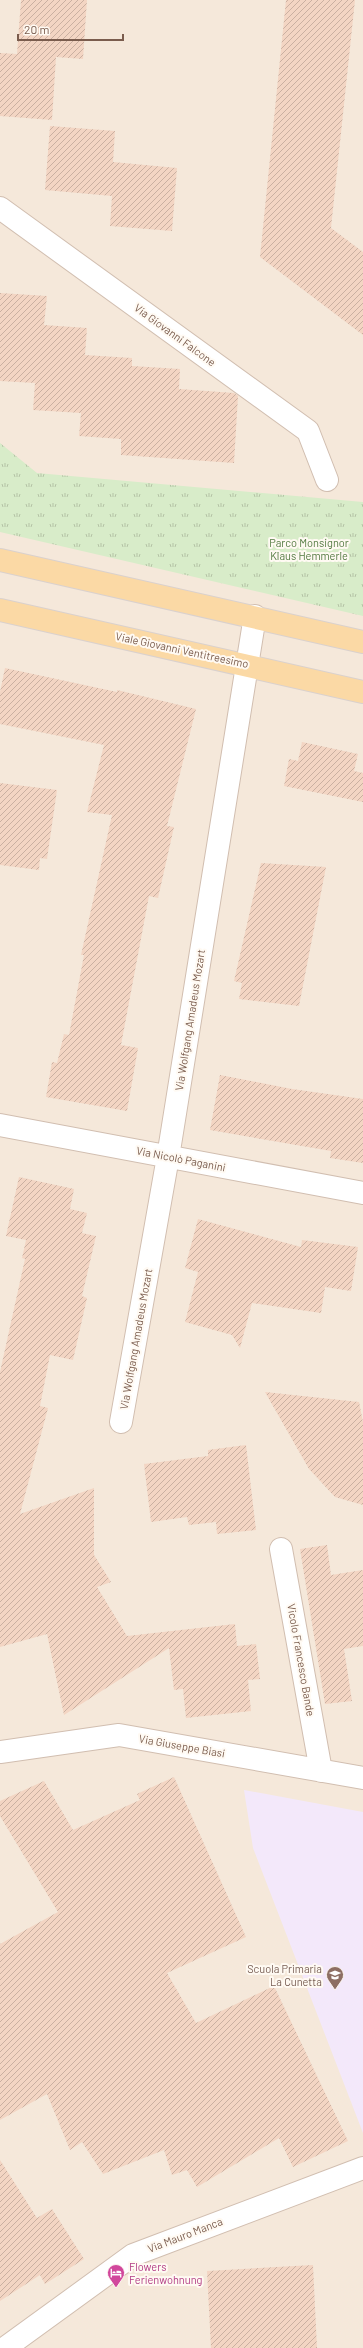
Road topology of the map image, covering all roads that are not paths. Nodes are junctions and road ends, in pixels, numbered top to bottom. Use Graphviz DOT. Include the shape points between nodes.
graph roads {
  1 [pos="0,208"];
  2 [pos="328,480"];
  3 [pos="0,560"];
  4 [pos="0,610"];
  5 [pos="255,616"];
  6 [pos="363,642"];
  7 [pos="246,664"];
  8 [pos="363,692"];
  9 [pos="0,1125"];
  10 [pos="168,1157"];
  11 [pos="363,1194"];
  12 [pos="121,1422"];
  13 [pos="281,1549"];
  14 [pos="0,1752"];
  15 [pos="320,1771"];
  16 [pos="363,1778"];
  17 [pos="363,2168"];
  18 [pos="5,2348"];
  1 -- 2 [label="street, Via Giovanni Falcone" via="308,431"];
  3 -- 5 [label="main road"];
  4 -- 7 [label="main road, Viale Giovanni Ventitreesimo"];
  5 -- 6 [label="main road"];
  5 -- 7 [label="street, Via Wolfgang Amadeus Mozart"];
  7 -- 8 [label="main road, Viale Giovanni Ventitreesimo"];
  7 -- 10 [label="street, Via Wolfgang Amadeus Mozart"];
  9 -- 10 [label="street, Via Nicolò Paganini"];
  10 -- 11 [label="street, Via Nicolò Paganini"];
  10 -- 12 [label="street, Via Wolfgang Amadeus Mozart"];
  13 -- 15 [label="street, Vicolo Francesco Bande"];
  14 -- 15 [label="street, Via Giuseppe Biasi" via="119,1735"];
  15 -- 16 [label="street, Via Giuseppe Biasi"];
  17 -- 18 [label="street, Via Mauro Manca" via="133,2255"];
}
